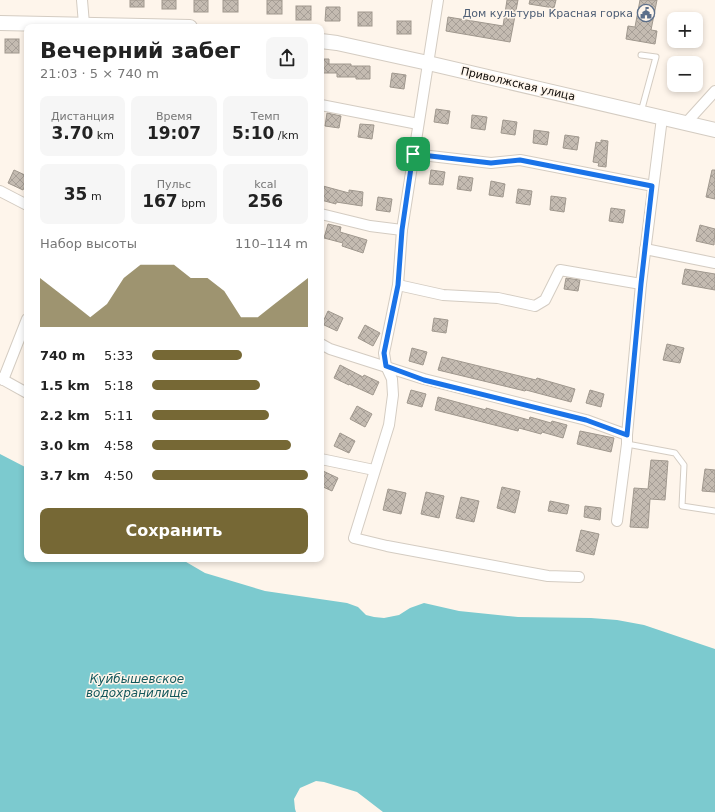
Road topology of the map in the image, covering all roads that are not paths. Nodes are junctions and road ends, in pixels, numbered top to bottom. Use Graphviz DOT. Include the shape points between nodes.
graph roads {
  1 [pos="82,0"];
  2 [pos="438,0"];
  3 [pos="0,23"];
  4 [pos="84,24"];
  5 [pos="324,41"];
  6 [pos="642,55"];
  7 [pos="428,63"];
  8 [pos="715,91"];
  9 [pos="324,106"];
  10 [pos="640,113"];
  11 [pos="662,118"];
  12 [pos="686,123"];
  13 [pos="418,124"];
  14 [pos="715,130"];
  15 [pos="413,154"];
  16 [pos="652,186"];
  17 [pos="0,191"];
  18 [pos="24,203"];
  19 [pos="324,215"];
  20 [pos="402,230"];
  21 [pos="645,249"];
  22 [pos="715,263"];
  23 [pos="641,284"];
  24 [pos="398,285"];
  25 [pos="24,326"];
  26 [pos="324,346"];
  27 [pos="386,366"];
  28 [pos="1,379"];
  29 [pos="24,391"];
  30 [pos="627,439"];
  31 [pos="324,460"];
  32 [pos="374,470"];
  33 [pos="715,511"];
  34 [pos="617,521"];
  35 [pos="579,578"];
  1 -- 4 [label="street"];
  2 -- 7 [label="street"];
  3 -- 4 [label="main road"];
  5 -- 7 [label="main road, Приволжская улица"];
  6 -- 10 [label="lane" via="656,58"];
  7 -- 10 [label="main road, Приволжская улица"];
  7 -- 13 [label="street"];
  8 -- 12 [label="street"];
  9 -- 13 [label="street"];
  10 -- 11 [label="main road, Приволжская улица"];
  11 -- 12 [label="main road, Приволжская улица"];
  11 -- 16 [label="street"];
  12 -- 14 [label="main road, Приволжская улица"];
  13 -- 15 [label="street"];
  15 -- 16 [label="street" via="491,163 520,160"];
  15 -- 20 [label="street"];
  16 -- 21 [label="street"];
  17 -- 18 [label="street"];
  19 -- 20 [label="street" via="370,226"];
  20 -- 24 [label="street"];
  21 -- 22 [label="street"];
  21 -- 23 [label="street"];
  23 -- 24 [label="street" via="560,270 545,300 535,306 498,298 443,295"];
  23 -- 30 [label="street"];
  24 -- 27 [label="street" via="384,353"];
  25 -- 28 [label="street"];
  26 -- 27 [label="street"];
  27 -- 30 [label="street" via="424,380 586,420"];
  27 -- 32 [label="street" via="392,379 393,395 389,425"];
  28 -- 29 [label="street"];
  30 -- 33 [label="lane" via="675,453 684,465 682,506"];
  30 -- 34 [label="street"];
  31 -- 32 [label="street"];
  32 -- 35 [label="street" via="354,538 548,576"];
}
